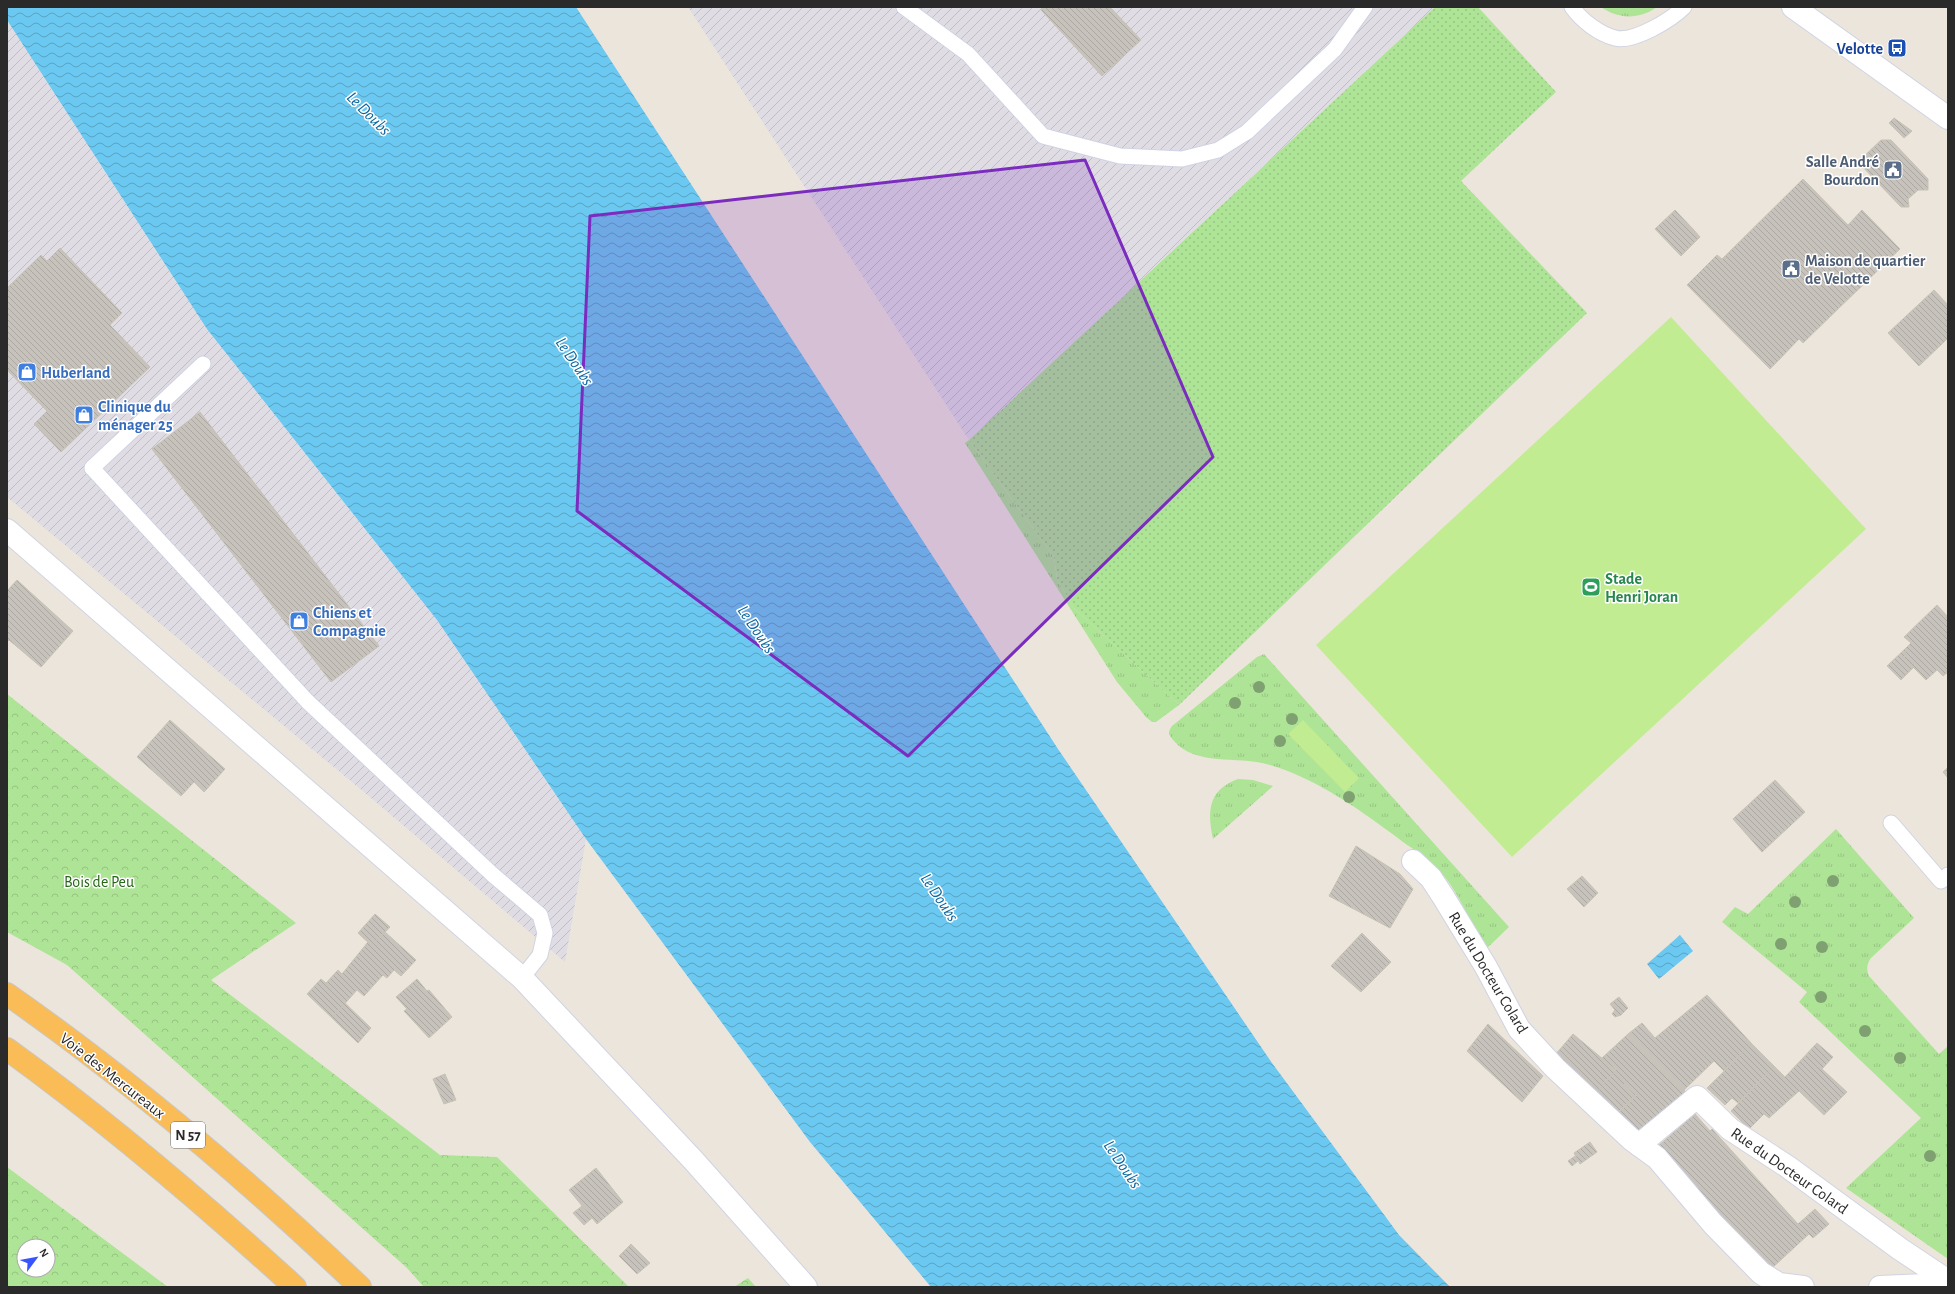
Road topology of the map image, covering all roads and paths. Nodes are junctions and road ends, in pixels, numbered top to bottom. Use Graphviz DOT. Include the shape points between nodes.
graph roads {
  1 [pos="904,7"];
  2 [pos="1365,7"];
  3 [pos="1572,7"];
  4 [pos="1684,7"];
  5 [pos="1793,7"];
  6 [pos="1948,118"];
  7 [pos="202,364"];
  8 [pos="7,530"];
  9 [pos="1891,823"];
  10 [pos="1413,861"];
  11 [pos="1948,875"];
  12 [pos="522,978"];
  13 [pos="7,994"];
  14 [pos="7,1049"];
  15 [pos="1639,1145"];
  16 [pos="1948,1282"];
  17 [pos="295,1287"];
  18 [pos="360,1287"];
  19 [pos="806,1287"];
  20 [pos="1803,1287"];
  21 [pos="1880,1287"];
  1 -- 2 [label="lane" via="968,54 1043,136 1120,156 1182,159 1218,150 1248,132 1335,48"];
  3 -- 4 [label="lane" via="1595,28 1616,38 1639,35"];
  5 -- 6 [label="street"];
  7 -- 12 [label="lane" via="92,468 308,702 493,875 540,915 546,933 540,955"];
  8 -- 12 [label="street"];
  9 -- 11 [label="lane" via="1941,881"];
  10 -- 15 [label="street, Rue du Docteur Colard" via="1431,878 1444,898 1520,1029 1555,1068"];
  12 -- 19 [label="street" via="694,1161"];
  13 -- 18 [label="highway, Voie des Mercureaux / N 57" via="159,1110"];
  14 -- 17 [label="highway, N 57" via="82,1105 172,1178"];
  15 -- 16 [label="street, Rue du Docteur Colard" via="1697,1097 1730,1129 1812,1184"];
  15 -- 20 [label="street, Rue du Docteur Colard" via="1657,1158 1761,1273 1779,1284"];
  16 -- 21 [label="street, Rue du Docteur Colard"];
}
